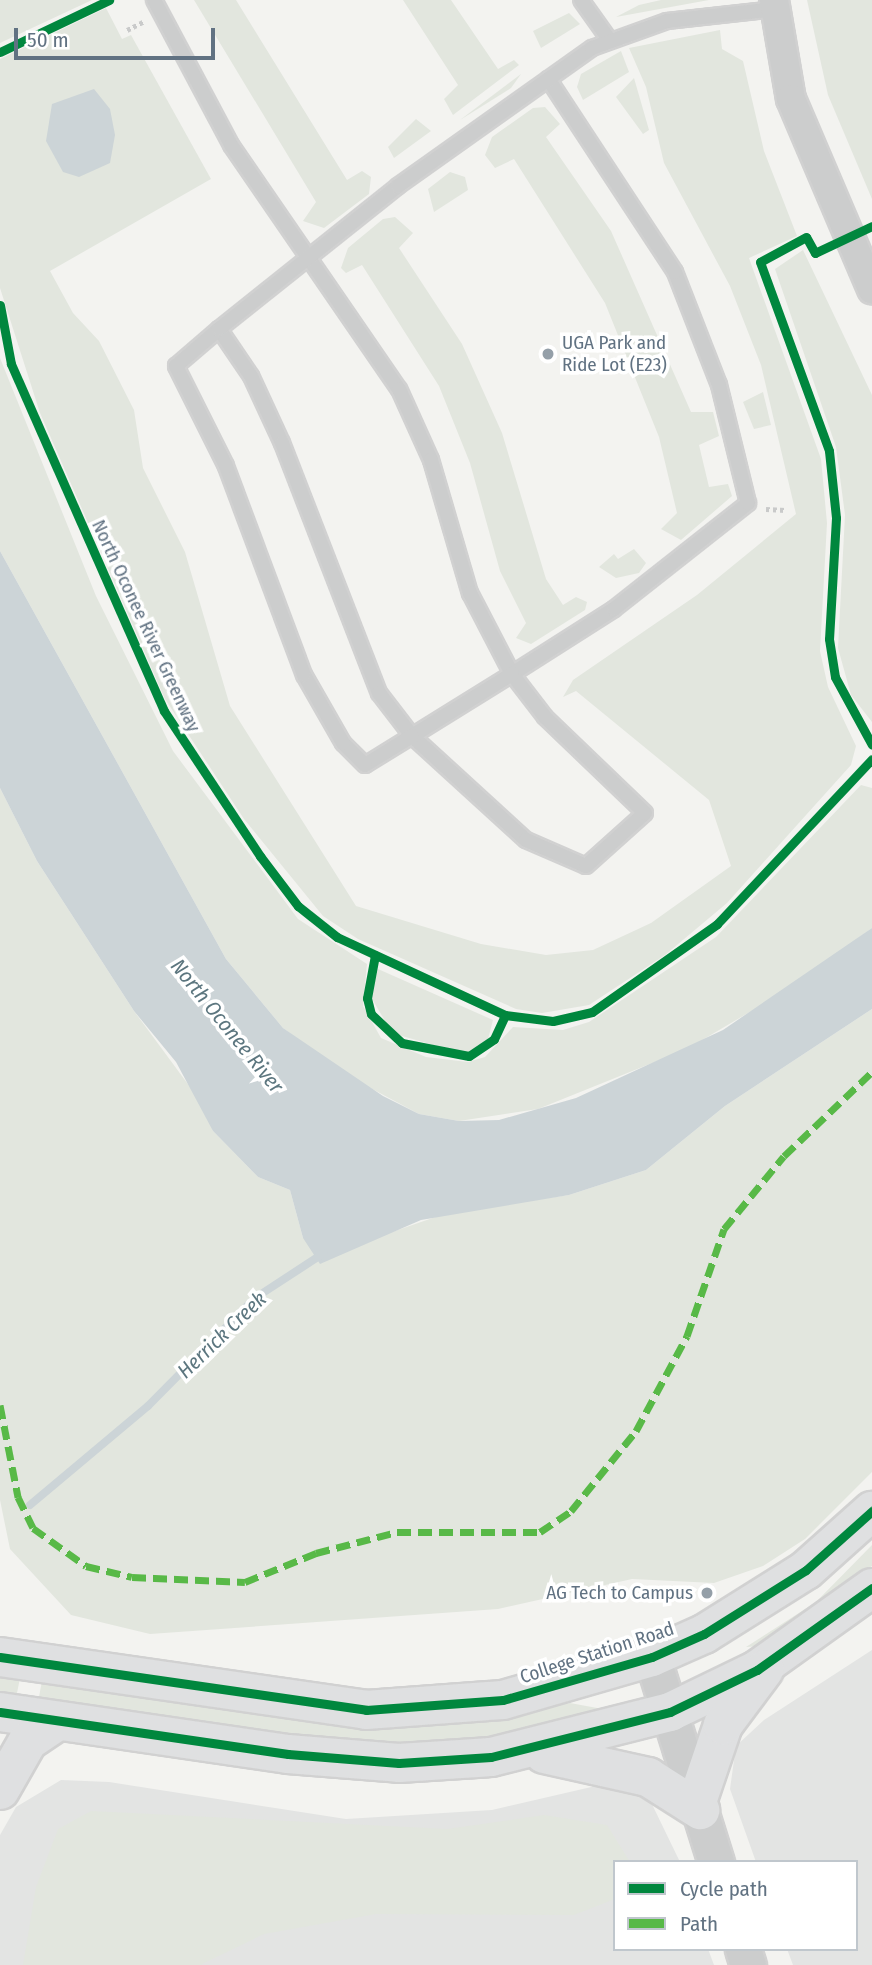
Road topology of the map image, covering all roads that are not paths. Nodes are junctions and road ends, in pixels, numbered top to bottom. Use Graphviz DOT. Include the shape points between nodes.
graph roads {
  1 [pos="154,0"];
  2 [pos="582,0"];
  3 [pos="775,5"];
  4 [pos="608,38"];
  5 [pos="548,79"];
  6 [pos="311,257"];
  7 [pos="872,289"];
  8 [pos="219,330"];
  9 [pos="512,674"];
  10 [pos="412,736"];
  11 [pos="872,1511"];
  12 [pos="872,1588"];
  13 [pos="0,1657"];
  14 [pos="652,1657"];
  15 [pos="771,1660"];
  16 [pos="0,1712"];
  17 [pos="670,1712"];
  18 [pos="56,1721"];
  19 [pos="521,1751"];
  20 [pos="0,1790"];
  21 [pos="699,1806"];
  22 [pos="715,1860"];
  1 -- 6 [label="lane" via="231,145"];
  2 -- 4 [label="lane"];
  3 -- 4 [label="lane" via="667,20"];
  3 -- 7 [label="street" via="791,99"];
  4 -- 5 [label="lane"];
  5 -- 6 [label="lane"];
  5 -- 9 [label="lane" via="674,272 719,385 748,503 614,609"];
  6 -- 8 [label="lane"];
  6 -- 9 [label="lane" via="367,335 413,417 470,593"];
  8 -- 10 [label="lane" via="251,376 282,443 379,693"];
  8 -- 10 [label="lane" via="176,366 226,466 304,675 342,743 365,765"];
  9 -- 10 [label="lane"];
  9 -- 10 [label="lane" via="545,717 645,813 586,866 526,840"];
  11 -- 14 [label="main road, College Station Road" via="757,1605"];
  12 -- 15 [label="main road"];
  13 -- 14 [label="main road, College Station Road" via="366,1710 503,1700"];
  14 -- 17 [label="street"];
  15 -- 17 [label="main road"];
  15 -- 21 [label="main road" via="723,1724"];
  16 -- 18 [label="main road"];
  17 -- 19 [label="main road"];
  17 -- 21 [label="street"];
  18 -- 19 [label="main road" via="399,1763"];
  18 -- 20 [label="main road" via="29,1741"];
  19 -- 21 [label="main road" via="648,1777"];
  21 -- 22 [label="street"];
}
